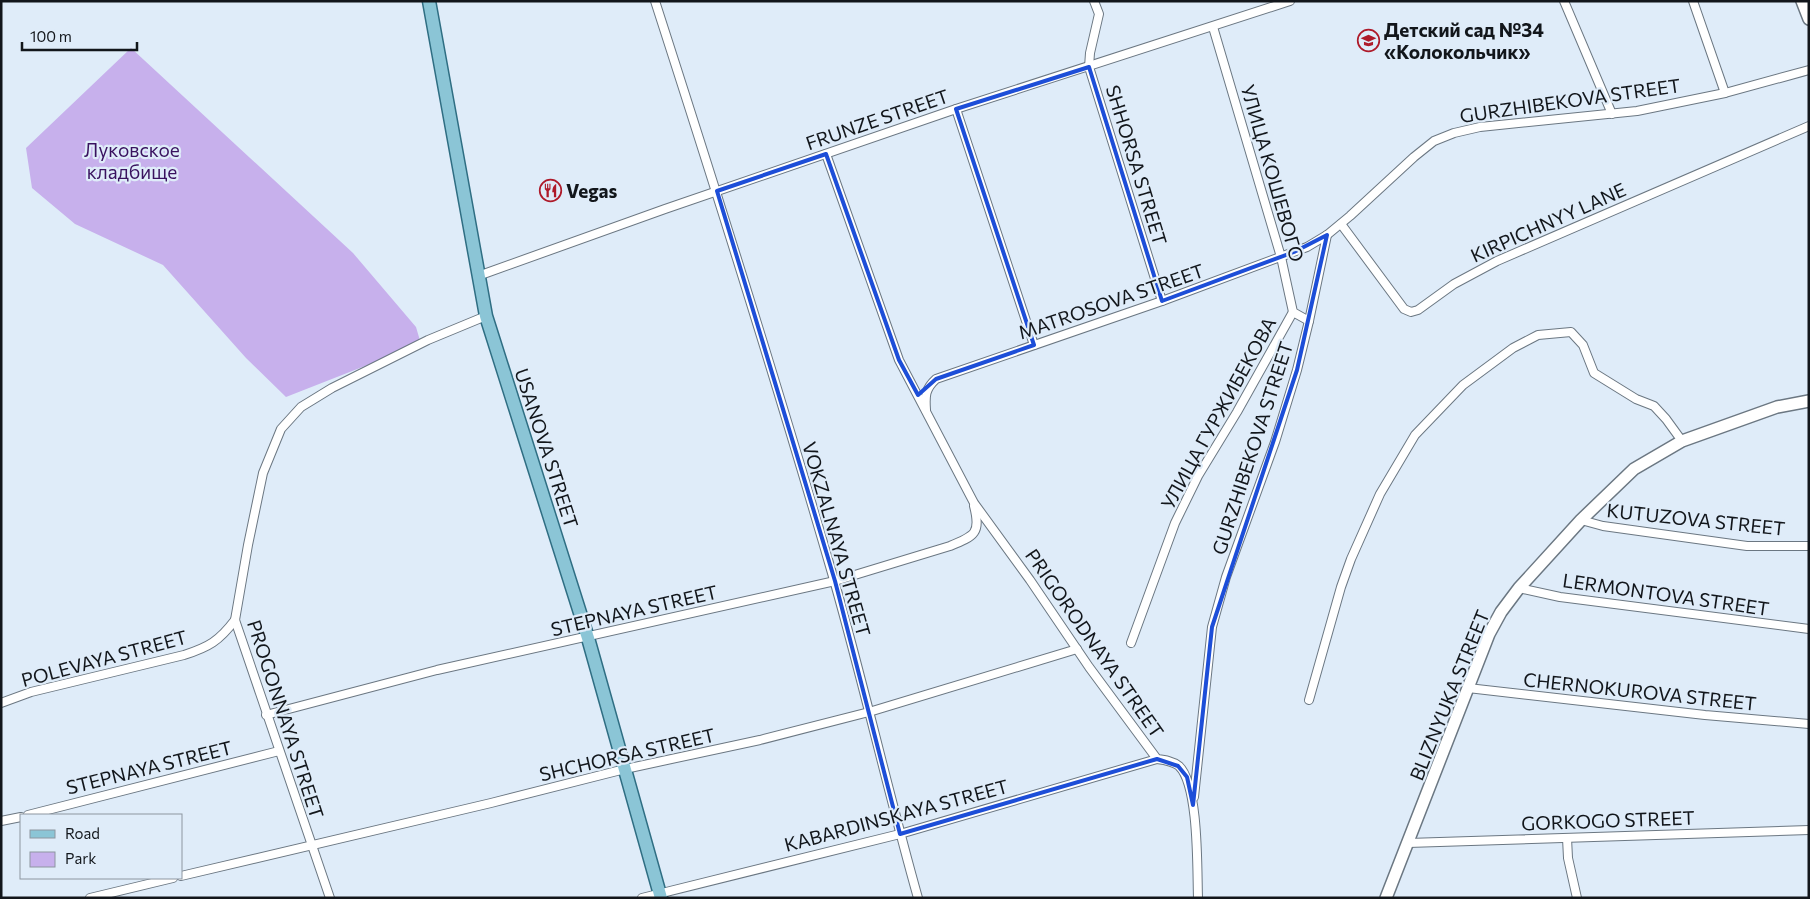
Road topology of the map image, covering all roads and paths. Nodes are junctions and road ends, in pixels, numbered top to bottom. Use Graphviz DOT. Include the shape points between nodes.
graph roads {
  1 [pos="429,1"];
  2 [pos="655,1"];
  3 [pos="1094,1"];
  4 [pos="1564,1"];
  5 [pos="1693,1"];
  6 [pos="1802,1"];
  7 [pos="1288,2"];
  8 [pos="1809,19"];
  9 [pos="1213,26"];
  10 [pos="1089,67"];
  11 [pos="1809,70"];
  12 [pos="1725,93"];
  13 [pos="956,109"];
  14 [pos="1612,114"];
  15 [pos="1809,126"];
  16 [pos="826,154"];
  17 [pos="717,191"];
  18 [pos="1341,224"];
  19 [pos="1327,235"];
  20 [pos="1282,258"];
  21 [pos="478,276"];
  22 [pos="1162,302"];
  23 [pos="1293,312"];
  24 [pos="486,316"];
  25 [pos="1309,321"];
  26 [pos="1034,345"];
  27 [pos="1809,401"];
  28 [pos="926,410"];
  29 [pos="1682,441"];
  30 [pos="974,502"];
  31 [pos="1581,520"];
  32 [pos="1809,546"];
  33 [pos="834,581"];
  34 [pos="1519,588"];
  35 [pos="235,620"];
  36 [pos="1809,629"];
  37 [pos="588,638"];
  38 [pos="1131,643"];
  39 [pos="1077,649"];
  40 [pos="1468,688"];
  41 [pos="1309,700"];
  42 [pos="1,703"];
  43 [pos="869,712"];
  44 [pos="266,715"];
  45 [pos="1809,724"];
  46 [pos="279,751"];
  47 [pos="1157,759"];
  48 [pos="625,769"];
  49 [pos="1193,805"];
  50 [pos="32,814"];
  51 [pos="20,817"];
  52 [pos="1,821"];
  53 [pos="1809,830"];
  54 [pos="900,834"];
  55 [pos="1568,838"];
  56 [pos="1408,843"];
  57 [pos="311,844"];
  58 [pos="182,876"];
  59 [pos="169,879"];
  60 [pos="661,896"];
  61 [pos="90,898"];
  62 [pos="330,898"];
  63 [pos="642,898"];
  64 [pos="918,898"];
  65 [pos="1198,898"];
  66 [pos="1386,898"];
  67 [pos="1578,898"];
  1 -- 21 [label="main road, USANOVA STREET"];
  2 -- 17 [label="street, VOKZALNAYA STREET"];
  3 -- 10 [label="street" via="1098,14"];
  4 -- 14 [label="street"];
  5 -- 12 [label="street"];
  6 -- 8 [label="street"];
  7 -- 9 [label="street, FRUNZE STREET"];
  9 -- 10 [label="street, FRUNZE STREET"];
  9 -- 20 [label="street, УЛИЦА КОШЕВОГО"];
  10 -- 13 [label="street, FRUNZE STREET"];
  10 -- 22 [label="street, SHHORSA STREET"];
  11 -- 12 [label="street, GURZHIBEKOVA STREET"];
  12 -- 14 [label="street, GURZHIBEKOVA STREET"];
  13 -- 16 [label="street, FRUNZE STREET"];
  13 -- 26 [label="street"];
  14 -- 18 [label="street, GURZHIBEKOVA STREET" via="1480,128 1440,138 1414,157"];
  15 -- 18 [label="street, KIRPICHNYY LANE" via="1498,261 1411,312 1404,309"];
  16 -- 17 [label="street, FRUNZE STREET"];
  16 -- 28 [label="street, PRIGORODNAYA STREET" via="899,360"];
  17 -- 21 [label="street, FRUNZE STREET"];
  17 -- 33 [label="street, VOKZALNAYA STREET"];
  18 -- 19 [label="street, GURZHIBEKOVA STREET"];
  19 -- 20 [label="street, MATROSOVA STREET"];
  19 -- 25 [label="street, GURZHIBEKOVA STREET"];
  20 -- 22 [label="street, MATROSOVA STREET"];
  20 -- 23 [label="street, УЛИЦА КОШЕВОГО"];
  21 -- 24 [label="main road, USANOVA STREET"];
  22 -- 26 [label="street, MATROSOVA STREET"];
  23 -- 25 [label="street"];
  23 -- 38 [label="street, УЛИЦА ГУРЖИБЕКОВА" via="1198,476 1175,523"];
  24 -- 35 [label="street, PROGONNAYA STREET" via="428,340 332,388 301,407 281,429 263,473"];
  24 -- 37 [label="main road, USANOVA STREET"];
  25 -- 49 [label="street, GURZHIBEKOVA STREET" via="1275,442 1226,577 1212,627"];
  26 -- 28 [label="street, MATROSOVA STREET" via="936,379 928,386"];
  27 -- 29 [label="street, BLIZNYUKA STREET" via="1777,407"];
  28 -- 30 [label="street, PRIGORODNAYA STREET"];
  29 -- 31 [label="street, BLIZNYUKA STREET" via="1634,468"];
  29 -- 41 [label="street" via="1654,406 1636,399 1594,373 1584,345 1571,332 1538,335 1513,348 1463,385 1415,435 1380,494 1341,587"];
  30 -- 33 [label="street, STEPNAYA STREET" via="978,520 976,531 967,540"];
  30 -- 39 [label="street, PRIGORODNAYA STREET"];
  31 -- 32 [label="street, KUTUZOVA STREET" via="1603,526 1747,546"];
  31 -- 34 [label="street, BLIZNYUKA STREET"];
  33 -- 37 [label="street, STEPNAYA STREET"];
  33 -- 43 [label="street, VOKZALNAYA STREET"];
  34 -- 36 [label="street, LERMONTOVA STREET" via="1560,597"];
  34 -- 40 [label="street, BLIZNYUKA STREET" via="1489,634"];
  35 -- 42 [label="street, POLEVAYA STREET" via="223,636 204,648 31,692"];
  35 -- 44 [label="street, PROGONNAYA STREET"];
  37 -- 44 [label="street, STEPNAYA STREET" via="437,670"];
  37 -- 48 [label="main road, USANOVA STREET"];
  39 -- 43 [label="street, SHCHORSA STREET"];
  39 -- 47 [label="street, PRIGORODNAYA STREET"];
  40 -- 45 [label="street, CHERNOKUROVA STREET"];
  40 -- 56 [label="street, BLIZNYUKA STREET"];
  43 -- 48 [label="street, SHCHORSA STREET"];
  43 -- 54 [label="street, VOKZALNAYA STREET"];
  44 -- 46 [label="street, PROGONNAYA STREET"];
  46 -- 50 [label="street, STEPNAYA STREET"];
  46 -- 57 [label="street, PROGONNAYA STREET"];
  47 -- 49 [label="street, PRIGORODNAYA STREET" via="1168,760 1186,776"];
  47 -- 54 [label="street, KABARDINSKAYA STREET"];
  48 -- 57 [label="street, SHCHORSA STREET"];
  48 -- 60 [label="main road, USANOVA STREET"];
  49 -- 65 [label="street, PRIGORODNAYA STREET"];
  51 -- 52 [label="street"];
  53 -- 55 [label="street, GORKOGO STREET"];
  54 -- 60 [label="street, KABARDINSKAYA STREET"];
  54 -- 64 [label="street, VOKZALNAYA STREET"];
  55 -- 56 [label="street, GORKOGO STREET"];
  55 -- 67 [label="street" via="1568,858"];
  56 -- 66 [label="street, BLIZNYUKA STREET"];
  57 -- 58 [label="street, SHCHORSA STREET"];
  57 -- 62 [label="street, PROGONNAYA STREET"];
  59 -- 61 [label="street"];
  60 -- 63 [label="street, KABARDINSKAYA STREET"];
}
